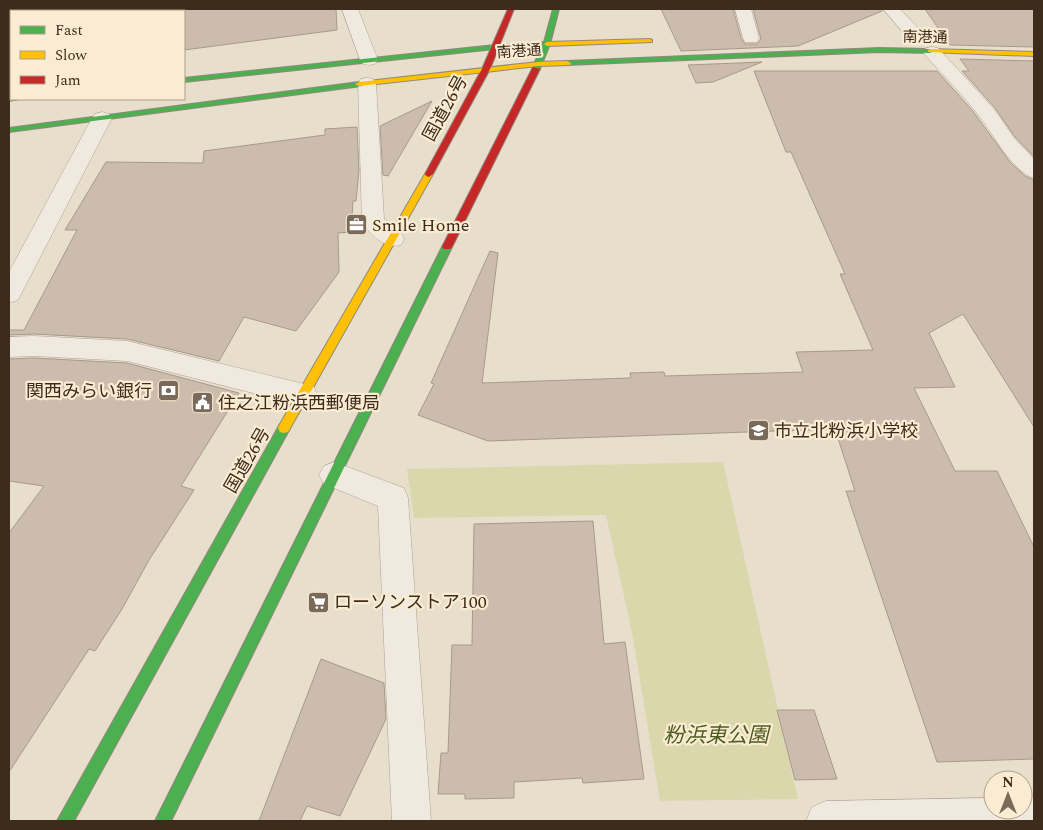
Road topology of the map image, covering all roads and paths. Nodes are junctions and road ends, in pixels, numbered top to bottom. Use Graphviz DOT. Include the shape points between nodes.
graph roads {
  1 [pos="350,9"];
  2 [pos="511,9"];
  3 [pos="556,9"];
  4 [pos="743,9"];
  5 [pos="891,9"];
  6 [pos="897,34"];
  7 [pos="751,38"];
  8 [pos="923,40"];
  9 [pos="666,41"];
  10 [pos="547,44"];
  11 [pos="494,47"];
  12 [pos="1034,54"];
  13 [pos="369,60"];
  14 [pos="538,64"];
  15 [pos="486,68"];
  16 [pos="185,80"];
  17 [pos="366,83"];
  18 [pos="102,118"];
  19 [pos="9,130"];
  20 [pos="1034,171"];
  21 [pos="393,240"];
  22 [pos="9,294"];
  23 [pos="9,347"];
  24 [pos="304,395"];
  25 [pos="334,475"];
  26 [pos="1034,817"];
  27 [pos="65,821"];
  28 [pos="163,821"];
  29 [pos="412,821"];
  30 [pos="826,821"];
  1 -- 13 [label="street"];
  2 -- 11 [label="main road, 国道26号"];
  3 -- 10 [label="main road"];
  4 -- 7 [label="street"];
  5 -- 8 [label="street"];
  6 -- 8 [label="main road, 南港通"];
  8 -- 12 [label="main road, 南港通"];
  8 -- 14 [label="main road, 南港通" via="840,52"];
  8 -- 20 [label="street"];
  9 -- 10 [label="main road, 南港通"];
  10 -- 11 [label="main road, 南港通"];
  10 -- 14 [label="main road"];
  11 -- 13 [label="main road, 南港通"];
  11 -- 15 [label="main road, 国道26号"];
  13 -- 16 [label="main road, 南港通"];
  14 -- 15 [label="main road, 南港通"];
  14 -- 25 [label="main road"];
  15 -- 17 [label="main road, 南港通"];
  15 -- 21 [label="main road, 国道26号"];
  17 -- 18 [label="main road, 南港通"];
  17 -- 21 [label="street" via="373,222"];
  18 -- 19 [label="main road, 南港通"];
  18 -- 22 [label="street"];
  21 -- 24 [label="main road, 国道26号"];
  23 -- 24 [label="street" via="127,351"];
  24 -- 27 [label="main road, 国道26号"];
  25 -- 28 [label="main road"];
  25 -- 29 [label="street" via="393,498"];
  26 -- 30 [label="street"];
}
